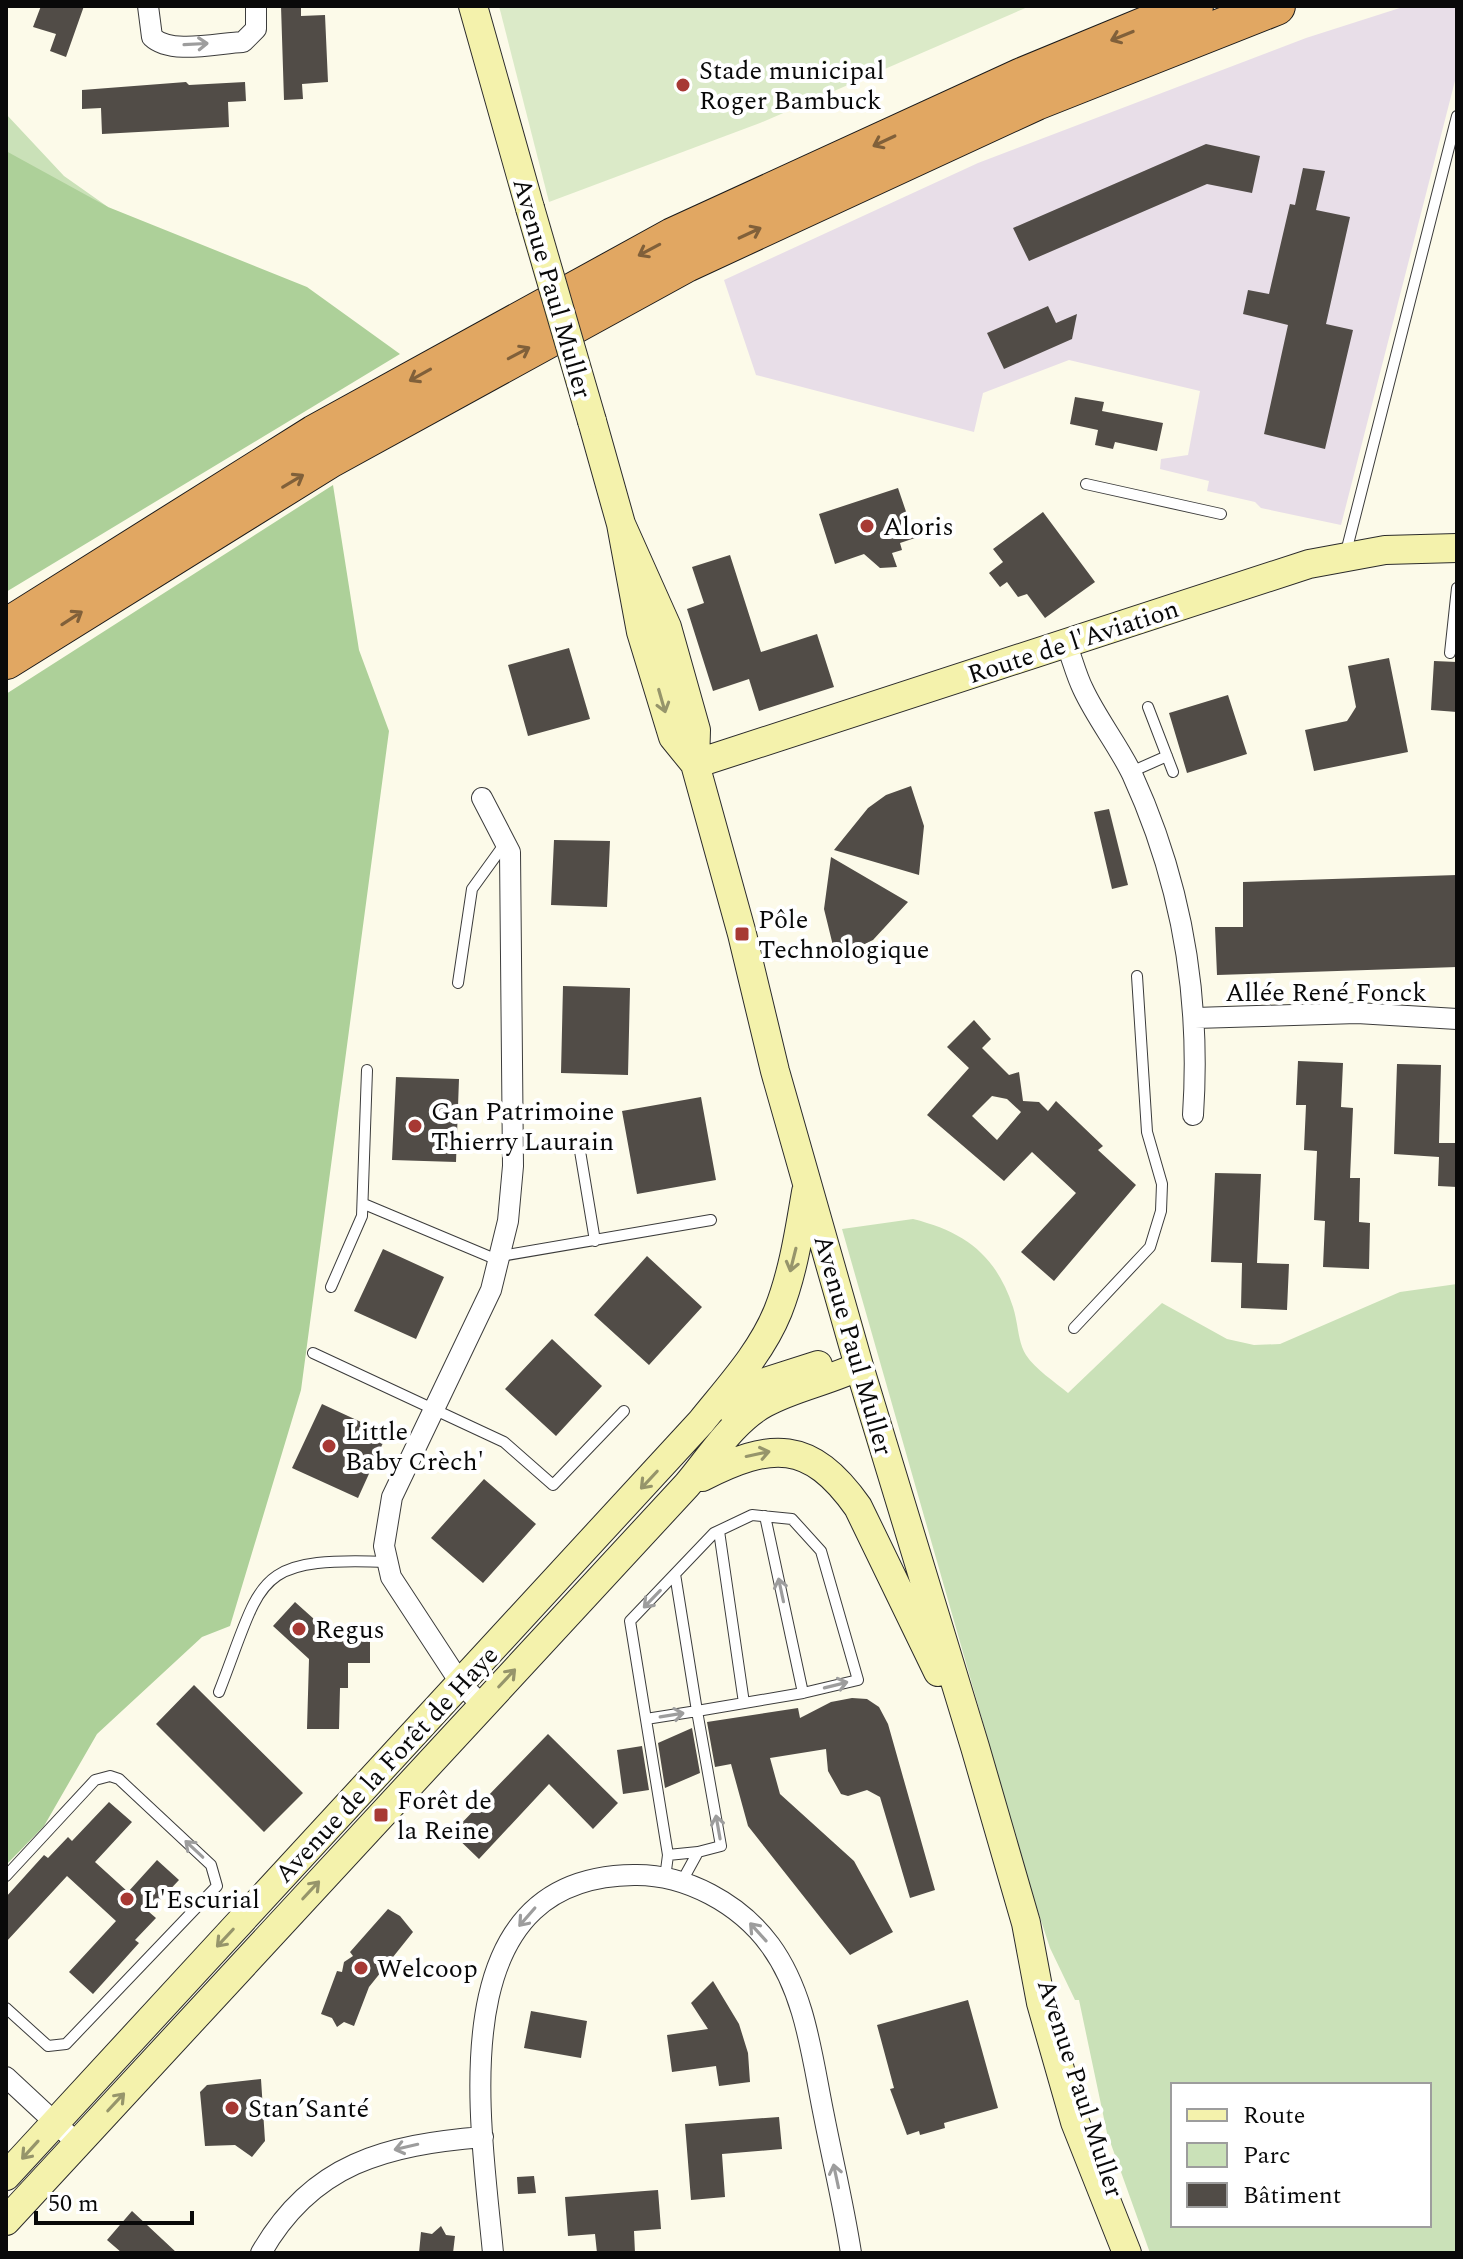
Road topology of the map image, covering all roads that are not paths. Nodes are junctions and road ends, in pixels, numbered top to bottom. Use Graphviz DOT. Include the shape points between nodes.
graph roads {
  1 [pos="148,6"];
  2 [pos="256,6"];
  3 [pos="473,6"];
  4 [pos="482,6"];
  5 [pos="1194,6"];
  6 [pos="1276,6"];
  7 [pos="487,51"];
  8 [pos="1457,116"];
  9 [pos="1086,484"];
  10 [pos="1221,514"];
  11 [pos="1457,548"];
  12 [pos="1345,556"];
  13 [pos="1457,588"];
  14 [pos="6,628"];
  15 [pos="1066,643"];
  16 [pos="1450,653"];
  17 [pos="6,660"];
  18 [pos="1148,707"];
  19 [pos="1167,756"];
  20 [pos="695,764"];
  21 [pos="1131,772"];
  22 [pos="1173,772"];
  23 [pos="482,798"];
  24 [pos="507,840"];
  25 [pos="1137,976"];
  26 [pos="458,983"];
  27 [pos="1195,1018"];
  28 [pos="1457,1019"];
  29 [pos="367,1070"];
  30 [pos="1193,1115"];
  31 [pos="579,1145"];
  32 [pos="807,1183"];
  33 [pos="364,1204"];
  34 [pos="711,1220"];
  35 [pos="595,1241"];
  36 [pos="501,1259"];
  37 [pos="331,1287"];
  38 [pos="1074,1328"];
  39 [pos="313,1353"];
  40 [pos="859,1366"];
  41 [pos="434,1410"];
  42 [pos="624,1411"];
  43 [pos="701,1422"];
  44 [pos="687,1485"];
  45 [pos="765,1516"];
  46 [pos="719,1531"];
  47 [pos="387,1562"];
  48 [pos="675,1574"];
  49 [pos="461,1684"];
  50 [pos="219,1692"];
  51 [pos="803,1693"];
  52 [pos="744,1703"];
  53 [pos="482,1705"];
  54 [pos="697,1711"];
  55 [pos="646,1719"];
  56 [pos="975,1747"];
  57 [pos="698,1852"];
  58 [pos="668,1855"];
  59 [pos="6,1876"];
  60 [pos="673,1881"];
  61 [pos="1026,1923"];
  62 [pos="6,2008"];
  63 [pos="6,2077"];
  64 [pos="55,2123"];
  65 [pos="483,2137"];
  66 [pos="77,2143"];
  67 [pos="6,2176"];
  68 [pos="6,2221"];
  69 [pos="261,2253"];
  70 [pos="493,2253"];
  71 [pos="851,2253"];
  72 [pos="1127,2253"];
  73 [pos="1135,2253"];
  1 -- 2 [label="street, one-way" via="152,37 175,45 243,42 256,29"];
  3 -- 7 [label="street, Avenue Paul Muller"];
  4 -- 7 [label="street, Avenue Paul Muller"];
  5 -- 14 [label="highway, one-way" via="1022,77 673,237 315,434"];
  17 -- 6 [label="highway, one-way" via="329,459 686,263 1036,101"];
  7 -- 20 [label="street, Avenue Paul Muller, bridge" via="621,524 667,627 696,730"];
  8 -- 12 [label="lane"];
  9 -- 10 [label="lane"];
  11 -- 12 [label="street, Route de l'Aviation"];
  12 -- 15 [label="street, Route de l'Aviation"];
  13 -- 16 [label="lane"];
  15 -- 20 [label="street, Route de l'Aviation"];
  15 -- 21 [label="street" via="1083,690"];
  18 -- 19 [label="lane"];
  19 -- 21 [label="lane"];
  19 -- 22 [label="lane"];
  20 -- 32 [label="street, Avenue Paul Muller"];
  21 -- 27 [label="street" via="1176,894"];
  23 -- 24 [label="street"];
  24 -- 26 [label="lane" via="472,889"];
  24 -- 36 [label="street" via="514,940 513,1166"];
  25 -- 38 [label="lane" via="1147,1132 1162,1184 1161,1211 1150,1247"];
  27 -- 28 [label="street, Allée René Fonck" via="1357,1013"];
  27 -- 30 [label="street"];
  29 -- 33 [label="lane"];
  31 -- 35 [label="lane"];
  32 -- 40 [label="street, Avenue Paul Muller"];
  32 -- 43 [label="street, Avenue de la Forêt de Haye, one-way" via="795,1260 777,1312 756,1352"];
  33 -- 36 [label="lane"];
  33 -- 37 [label="lane"];
  34 -- 35 [label="lane"];
  35 -- 36 [label="lane"];
  36 -- 41 [label="street"];
  39 -- 41 [label="lane"];
  40 -- 43 [label="street, Avenue de la Forêt de Haye" via="824,1363 779,1376"];
  40 -- 44 [label="street, Avenue de la Forêt de Haye" via="748,1414"];
  40 -- 56 [label="street, Avenue Paul Muller"];
  41 -- 42 [label="lane" via="504,1442 553,1485"];
  41 -- 47 [label="street" via="392,1497 384,1531"];
  43 -- 49 [label="street, Avenue de la Forêt de Haye, one-way"];
  53 -- 44 [label="street, Avenue de la Forêt de Haye, one-way"];
  44 -- 56 [label="street, Avenue de la Forêt de Haye, one-way" via="764,1451 799,1457 841,1483 858,1507"];
  45 -- 46 [label="lane" via="752,1515"];
  51 -- 45 [label="lane, one-way"];
  51 -- 45 [label="lane, one-way" via="858,1680 821,1551 792,1519"];
  46 -- 48 [label="lane"];
  46 -- 52 [label="lane"];
  47 -- 49 [label="street" via="391,1577"];
  47 -- 50 [label="lane" via="329,1560 275,1575 258,1592"];
  48 -- 54 [label="lane"];
  48 -- 55 [label="lane, one-way" via="630,1621"];
  49 -- 53 [label="street"];
  49 -- 64 [label="street, Avenue de la Forêt de Haye, one-way"];
  51 -- 52 [label="lane"];
  52 -- 54 [label="lane"];
  66 -- 53 [label="street, Avenue de la Forêt de Haye, one-way"];
  55 -- 54 [label="lane, one-way"];
  57 -- 54 [label="lane, one-way" via="721,1846"];
  55 -- 58 [label="lane"];
  56 -- 61 [label="street, Avenue Paul Muller"];
  57 -- 58 [label="lane"];
  57 -- 60 [label="lane"];
  58 -- 60 [label="lane"];
  62 -- 59 [label="lane, one-way" via="48,2046 66,2044 217,1886 211,1865 110,1776 95,1780"];
  60 -- 65 [label="street, one-way" via="637,1875 581,1882 540,1903 516,1930 500,1959 487,2007 480,2060"];
  71 -- 60 [label="street, one-way" via="803,2015 785,1970 769,1944 735,1910"];
  61 -- 72 [label="street, Avenue Paul Muller" via="1041,2003 1075,2122"];
  61 -- 73 [label="street, Avenue Paul Muller" via="1060,2013"];
  63 -- 64 [label="street"];
  64 -- 66 [label="street"];
  64 -- 67 [label="street, Avenue de la Forêt de Haye, one-way"];
  65 -- 69 [label="street, one-way" via="418,2144 349,2166 302,2196"];
  65 -- 70 [label="street"];
  66 -- 68 [label="street, Avenue de la Forêt de Haye"];
}
